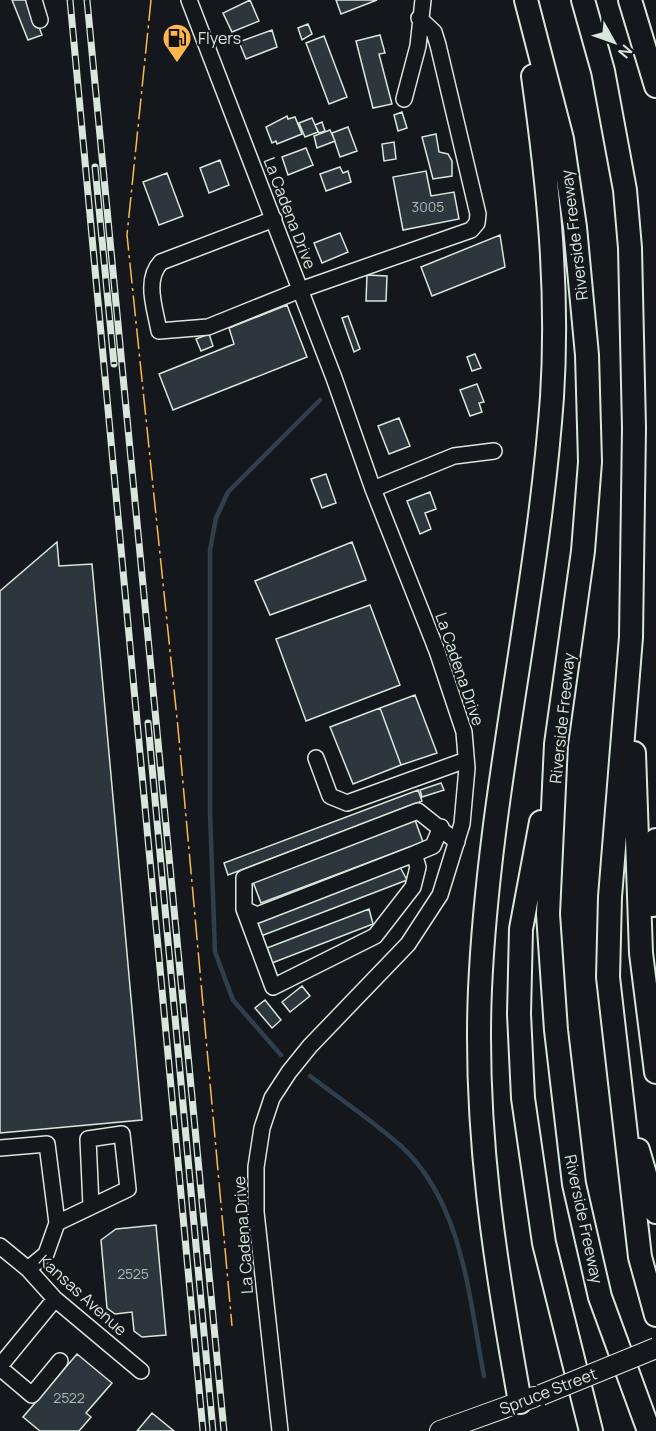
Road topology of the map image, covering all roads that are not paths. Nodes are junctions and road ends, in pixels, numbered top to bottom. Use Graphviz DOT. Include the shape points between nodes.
graph roads {
  1 [pos="34,0"];
  2 [pos="189,0"];
  3 [pos="423,0"];
  4 [pos="524,0"];
  5 [pos="583,0"];
  6 [pos="630,0"];
  7 [pos="419,18"];
  8 [pos="40,20"];
  9 [pos="656,86"];
  10 [pos="404,99"];
  11 [pos="274,219"];
  12 [pos="300,290"];
  13 [pos="494,451"];
  14 [pos="372,489"];
  15 [pos="631,638"];
  16 [pos="556,744"];
  17 [pos="315,758"];
  18 [pos="466,760"];
  19 [pos="441,827"];
  20 [pos="656,840"];
  21 [pos="457,842"];
  22 [pos="414,854"];
  23 [pos="244,909"];
  24 [pos="656,981"];
  25 [pos="615,1056"];
  26 [pos="656,1072"];
  27 [pos="0,1148"];
  28 [pos="91,1206"];
  29 [pos="656,1212"];
  30 [pos="57,1223"];
  31 [pos="0,1246"];
  32 [pos="28,1269"];
  33 [pos="55,1299"];
  34 [pos="656,1315"];
  35 [pos="656,1348"];
  36 [pos="60,1361"];
  37 [pos="0,1367"];
  38 [pos="141,1371"];
  39 [pos="530,1398"];
  40 [pos="280,1431"];
  41 [pos="440,1431"];
  42 [pos="591,1431"];
  43 [pos="649,1431"];
  1 -- 8 [label="street"];
  2 -- 11 [label="street, La Cadena Drive"];
  3 -- 7 [label="street"];
  4 -- 16 [label="highway, Riverside Freeway" via="562,139 587,355 590,462 584,551"];
  4 -- 39 [label="highway" via="551,225 555,289 552,394 500,780 482,963 478,1062 485,1184 498,1280"];
  5 -- 15 [label="highway" via="603,71 625,190 630,248 634,416"];
  6 -- 9 [label="highway"];
  7 -- 10 [label="street" via="418,46"];
  7 -- 12 [label="street" via="434,32 438,45 477,223 471,230"];
  11 -- 12 [label="street, La Cadena Drive"];
  11 -- 12 [label="street" via="161,262 151,279 159,331 208,327"];
  12 -- 14 [label="street, La Cadena Drive"];
  13 -- 14 [label="street" via="454,456"];
  14 -- 18 [label="street, La Cadena Drive" via="453,696 464,732"];
  15 -- 25 [label="highway" via="610,897 608,977"];
  15 -- 26 [label="highway" via="641,953"];
  16 -- 42 [label="highway" via="521,929 521,1057 531,1163 544,1243"];
  16 -- 43 [label="highway, Riverside Freeway" via="549,914 556,1030 574,1184 600,1298"];
  17 -- 18 [label="street" via="330,796 347,802"];
  18 -- 21 [label="street, La Cadena Drive" via="466,796"];
  19 -- 21 [label="street"];
  19 -- 22 [label="street" via="433,846"];
  19 -- 23 [label="street" via="418,811 244,878"];
  20 -- 24 [label="highway"];
  21 -- 40 [label="street, La Cadena Drive" via="440,895 423,924 289,1072 272,1098 262,1128 256,1167 256,1212"];
  22 -- 23 [label="street" via="257,915"];
  22 -- 23 [label="street" via="418,867 413,888 375,936 273,987"];
  25 -- 29 [label="highway"];
  25 -- 34 [label="highway" via="640,1257"];
  27 -- 30 [label="street" via="47,1143"];
  28 -- 28 [label="street" via="128,1189 122,1134 88,1139"];
  28 -- 30 [label="street"];
  30 -- 32 [label="street" via="46,1254"];
  31 -- 32 [label="street, Kansas Avenue"];
  32 -- 33 [label="street, Kansas Avenue"];
  33 -- 37 [label="street"];
  33 -- 38 [label="street, Kansas Avenue"];
  35 -- 39 [label="main road, Spruce Street, bridge"];
  36 -- 37 [label="street" via="32,1395"];
  39 -- 41 [label="main road, Spruce Street"];
}
